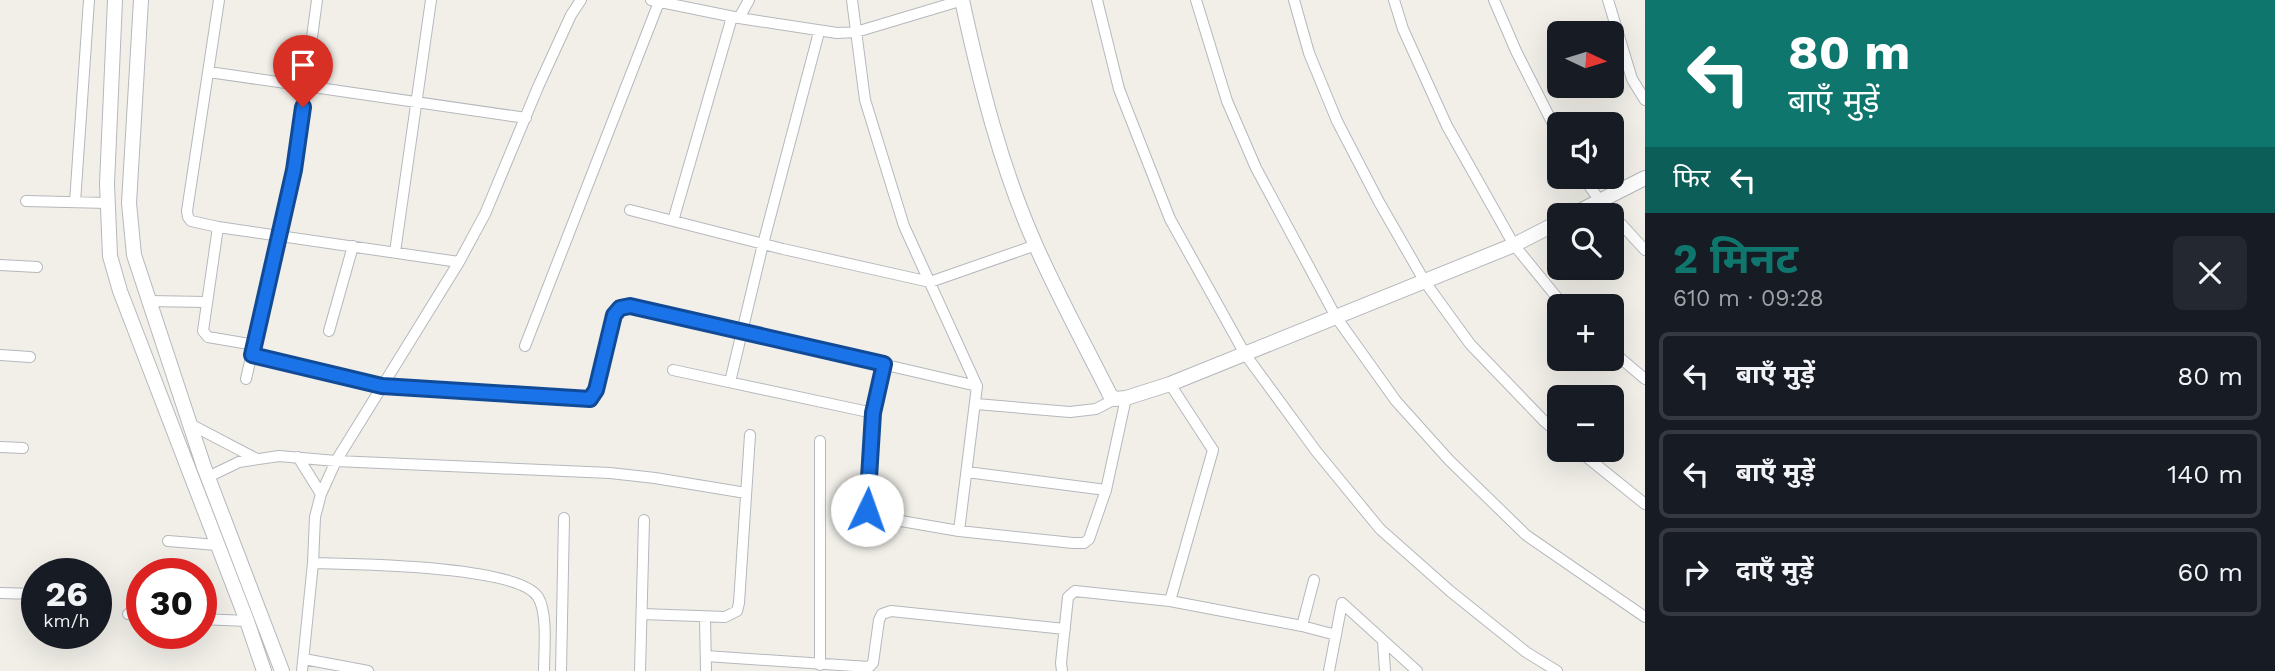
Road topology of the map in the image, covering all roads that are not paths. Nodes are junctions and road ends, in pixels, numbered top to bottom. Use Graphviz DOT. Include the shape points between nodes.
graph roads {
  1 [pos="89,0"];
  2 [pos="115,0"];
  3 [pos="141,0"];
  4 [pos="219,0"];
  5 [pos="317,0"];
  6 [pos="431,0"];
  7 [pos="581,0"];
  8 [pos="748,0"];
  9 [pos="852,0"];
  10 [pos="962,0"];
  11 [pos="1097,0"];
  12 [pos="1196,0"];
  13 [pos="1294,0"];
  14 [pos="1394,0"];
  15 [pos="1494,0"];
  16 [pos="1608,0"];
  17 [pos="655,1"];
  18 [pos="736,17"];
  19 [pos="819,32"];
  20 [pos="856,32"];
  21 [pos="209,72"];
  22 [pos="306,86"];
  23 [pos="1645,100"];
  24 [pos="416,102"];
  25 [pos="1547,112"];
  26 [pos="526,118"];
  27 [pos="1645,178"];
  28 [pos="1592,189"];
  29 [pos="26,201"];
  30 [pos="1600,201"];
  31 [pos="75,202"];
  32 [pos="108,203"];
  33 [pos="1596,203"];
  34 [pos="630,210"];
  35 [pos="673,221"];
  36 [pos="218,227"];
  37 [pos="1547,228"];
  38 [pos="279,235"];
  39 [pos="763,244"];
  40 [pos="1035,245"];
  41 [pos="353,246"];
  42 [pos="1514,246"];
  43 [pos="1645,250"];
  44 [pos="395,252"];
  45 [pos="134,255"];
  46 [pos="111,260"];
  47 [pos="459,262"];
  48 [pos="0,265"];
  49 [pos="37,267"];
  50 [pos="930,282"];
  51 [pos="1425,282"];
  52 [pos="142,284"];
  53 [pos="120,291"];
  54 [pos="1554,294"];
  55 [pos="148,301"];
  56 [pos="206,302"];
  57 [pos="1336,317"];
  58 [pos="329,331"];
  59 [pos="742,332"];
  60 [pos="526,346"];
  61 [pos="254,350"];
  62 [pos="1245,354"];
  63 [pos="0,355"];
  64 [pos="30,357"];
  65 [pos="1624,361"];
  66 [pos="884,364"];
  67 [pos="673,370"];
  68 [pos="246,379"];
  69 [pos="1645,379"];
  70 [pos="730,382"];
  71 [pos="1170,384"];
  72 [pos="382,386"];
  73 [pos="978,386"];
  74 [pos="1121,399"];
  75 [pos="976,404"];
  76 [pos="873,413"];
  77 [pos="190,424"];
  78 [pos="1547,424"];
  79 [pos="750,435"];
  80 [pos="820,440"];
  81 [pos="0,447"];
  82 [pos="23,448"];
  83 [pos="298,457"];
  84 [pos="255,458"];
  85 [pos="335,461"];
  86 [pos="1593,462"];
  87 [pos="967,472"];
  88 [pos="208,477"];
  89 [pos="1106,490"];
  90 [pos="746,493"];
  91 [pos="321,494"];
  92 [pos="1645,503"];
  93 [pos="564,517"];
  94 [pos="644,520"];
  95 [pos="959,531"];
  96 [pos="168,541"];
  97 [pos="217,545"];
  98 [pos="313,563"];
  99 [pos="1314,580"];
  100 [pos="0,593"];
  101 [pos="21,594"];
  102 [pos="1170,601"];
  103 [pos="642,614"];
  104 [pos="1645,617"];
  105 [pos="705,618"];
  106 [pos="217,619"];
  107 [pos="247,621"];
  108 [pos="1302,626"];
  109 [pos="1065,629"];
  110 [pos="1336,635"];
  111 [pos="1383,641"];
  112 [pos="706,656"];
  113 [pos="303,665"];
  114 [pos="820,665"];
  115 [pos="264,671"];
  116 [pos="282,671"];
  117 [pos="368,671"];
  118 [pos="544,671"];
  119 [pos="561,671"];
  120 [pos="640,671"];
  121 [pos="706,671"];
  122 [pos="1062,671"];
  123 [pos="1328,671"];
  124 [pos="1385,671"];
  125 [pos="1417,671"];
  126 [pos="1557,671"];
  1 -- 31 [label="street"];
  2 -- 32 [label="street"];
  3 -- 45 [label="street" via="128,203"];
  4 -- 21 [label="street"];
  5 -- 22 [label="street"];
  6 -- 24 [label="street"];
  7 -- 26 [label="street"];
  8 -- 18 [label="street"];
  9 -- 20 [label="street"];
  10 -- 20 [label="street"];
  10 -- 40 [label="street" via="1007,170"];
  11 -- 62 [label="street" via="1119,89 1170,219"];
  12 -- 57 [label="street" via="1227,101 1256,168"];
  13 -- 51 [label="street" via="1309,53 1337,121"];
  14 -- 42 [label="street" via="1447,126"];
  15 -- 25 [label="street"];
  16 -- 23 [label="street" via="1632,79"];
  17 -- 18 [label="street"];
  17 -- 60 [label="street"];
  18 -- 19 [label="street"];
  18 -- 35 [label="street"];
  19 -- 20 [label="street"];
  19 -- 39 [label="street"];
  20 -- 50 [label="street" via="865,100 904,226"];
  21 -- 22 [label="street"];
  21 -- 36 [label="street" via="187,211 191,221"];
  22 -- 24 [label="street"];
  22 -- 38 [label="street"];
  24 -- 26 [label="street"];
  24 -- 44 [label="street"];
  26 -- 47 [label="street"];
  27 -- 30 [label="street"];
  28 -- 30 [label="street"];
  29 -- 31 [label="street"];
  30 -- 33 [label="street"];
  30 -- 43 [label="street"];
  31 -- 32 [label="street"];
  32 -- 46 [label="street"];
  34 -- 35 [label="street"];
  35 -- 39 [label="street"];
  36 -- 38 [label="street"];
  36 -- 56 [label="street"];
  37 -- 42 [label="street"];
  38 -- 41 [label="street"];
  38 -- 61 [label="street"];
  39 -- 50 [label="street"];
  39 -- 59 [label="street"];
  40 -- 50 [label="street"];
  40 -- 74 [label="street" via="1110,395"];
  41 -- 44 [label="street"];
  41 -- 58 [label="street"];
  42 -- 51 [label="street"];
  42 -- 54 [label="street"];
  44 -- 47 [label="street"];
  45 -- 46 [label="street"];
  45 -- 52 [label="street"];
  46 -- 53 [label="street"];
  47 -- 72 [label="street"];
  48 -- 49 [label="street"];
  50 -- 73 [label="street"];
  51 -- 57 [label="street"];
  51 -- 78 [label="street" via="1470,344"];
  52 -- 53 [label="street"];
  52 -- 55 [label="street"];
  53 -- 97 [label="street"];
  55 -- 56 [label="street"];
  55 -- 77 [label="street"];
  56 -- 61 [label="street" via="205,334"];
  57 -- 62 [label="street"];
  57 -- 104 [label="street" via="1396,401 1458,469 1526,535"];
  59 -- 66 [label="street"];
  59 -- 70 [label="street"];
  59 -- 72 [label="street" via="630,306 620,308 614,315 590,399"];
  61 -- 68 [label="street"];
  61 -- 72 [label="street"];
  62 -- 71 [label="street"];
  62 -- 126 [label="street" via="1380,529 1450,591"];
  63 -- 64 [label="street"];
  65 -- 69 [label="street"];
  66 -- 73 [label="street"];
  66 -- 76 [label="street"];
  67 -- 70 [label="street"];
  70 -- 76 [label="street"];
  71 -- 74 [label="street"];
  71 -- 102 [label="street" via="1213,450"];
  72 -- 85 [label="street"];
  73 -- 75 [label="street"];
  74 -- 75 [label="street" via="1078,412"];
  74 -- 89 [label="street"];
  75 -- 87 [label="street"];
  76 -- 95 [label="street" via="867,510 878,517"];
  77 -- 84 [label="street"];
  77 -- 88 [label="street"];
  79 -- 90 [label="street"];
  80 -- 114 [label="street"];
  81 -- 82 [label="street"];
  83 -- 84 [label="street"];
  83 -- 85 [label="street"];
  83 -- 91 [label="street"];
  84 -- 88 [label="street"];
  85 -- 90 [label="street" via="610,473"];
  85 -- 91 [label="street"];
  86 -- 92 [label="street"];
  87 -- 89 [label="street"];
  87 -- 95 [label="street"];
  88 -- 116 [label="street"];
  89 -- 95 [label="street" via="1092,533 1084,543"];
  90 -- 105 [label="street" via="737,611"];
  91 -- 98 [label="street"];
  93 -- 119 [label="street"];
  94 -- 103 [label="street"];
  96 -- 97 [label="street"];
  97 -- 107 [label="street"];
  98 -- 113 [label="street"];
  98 -- 118 [label="street" via="416,566 527,587 543,608"];
  99 -- 108 [label="street"];
  100 -- 101 [label="street"];
  102 -- 108 [label="street"];
  102 -- 109 [label="street" via="1075,591 1068,597"];
  103 -- 105 [label="street"];
  103 -- 120 [label="street"];
  105 -- 112 [label="street"];
  106 -- 107 [label="street"];
  107 -- 115 [label="street"];
  108 -- 110 [label="street"];
  109 -- 114 [label="street" via="886,612 879,620 869,667"];
  109 -- 122 [label="street"];
  110 -- 111 [label="street" via="1342,603"];
  110 -- 123 [label="street"];
  111 -- 124 [label="street"];
  111 -- 125 [label="street"];
  112 -- 114 [label="street"];
  112 -- 121 [label="street"];
  113 -- 117 [label="street"];
}
